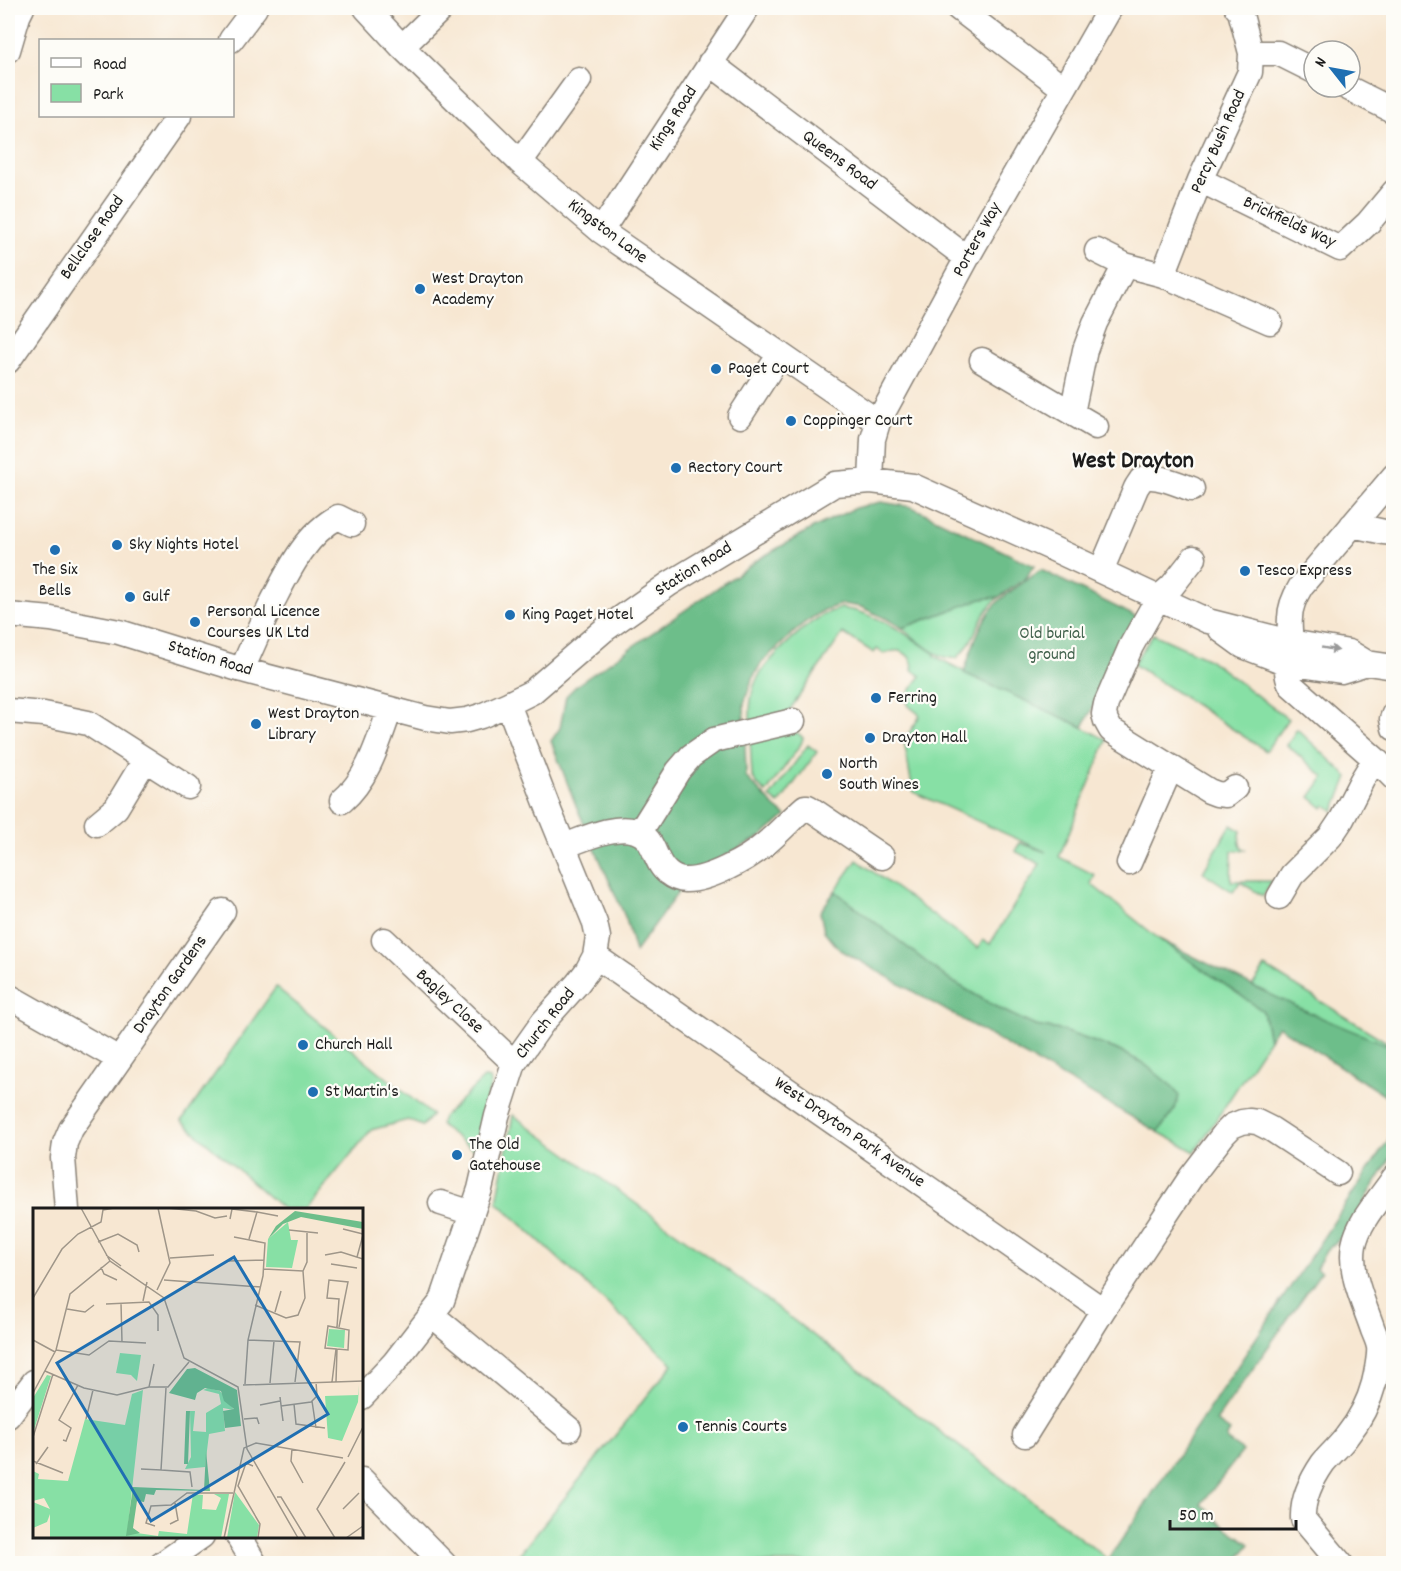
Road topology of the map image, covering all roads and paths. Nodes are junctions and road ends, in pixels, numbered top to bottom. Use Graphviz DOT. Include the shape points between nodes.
graph roads {
  1 [pos="22,8"];
  2 [pos="255,8"];
  3 [pos="366,8"];
  4 [pos="442,8"];
  5 [pos="747,8"];
  6 [pos="958,8"];
  7 [pos="1110,8"];
  8 [pos="1238,8"];
  9 [pos="232,39"];
  10 [pos="402,47"];
  11 [pos="8,51"];
  12 [pos="1251,53"];
  13 [pos="710,63"];
  14 [pos="1302,65"];
  15 [pos="579,80"];
  16 [pos="1063,88"];
  17 [pos="1362,95"];
  18 [pos="1394,111"];
  19 [pos="178,117"];
  20 [pos="520,162"];
  21 [pos="1200,180"];
  22 [pos="1394,192"];
  23 [pos="601,231"];
  24 [pos="1098,251"];
  25 [pos="967,258"];
  26 [pos="1125,265"];
  27 [pos="1163,275"];
  28 [pos="1270,322"];
  29 [pos="780,354"];
  30 [pos="982,360"];
  31 [pos="8,361"];
  32 [pos="1072,413"];
  33 [pos="740,416"];
  34 [pos="878,422"];
  35 [pos="1096,427"];
  36 [pos="1394,476"];
  37 [pos="871,481"];
  38 [pos="1192,489"];
  39 [pos="352,524"];
  40 [pos="1352,525"];
  41 [pos="1394,533"];
  42 [pos="1194,558"];
  43 [pos="1101,571"];
  44 [pos="1158,598"];
  45 [pos="8,615"];
  46 [pos="1295,657"];
  47 [pos="1394,667"];
  48 [pos="242,670"];
  49 [pos="508,704"];
  50 [pos="390,709"];
  51 [pos="8,711"];
  52 [pos="1394,714"];
  53 [pos="793,721"];
  54 [pos="1394,728"];
  55 [pos="1375,759"];
  56 [pos="145,760"];
  57 [pos="1171,767"];
  58 [pos="1394,778"];
  59 [pos="188,787"];
  60 [pos="1235,788"];
  61 [pos="342,801"];
  62 [pos="97,824"];
  63 [pos="637,831"];
  64 [pos="564,846"];
  65 [pos="882,857"];
  66 [pos="1129,863"];
  67 [pos="1279,897"];
  68 [pos="223,911"];
  69 [pos="384,940"];
  70 [pos="596,956"];
  71 [pos="8,996"];
  72 [pos="119,1059"];
  73 [pos="514,1063"];
  74 [pos="1338,1173"];
  75 [pos="1394,1178"];
  76 [pos="441,1203"];
  77 [pos="67,1208"];
  78 [pos="472,1213"];
  79 [pos="1103,1310"];
  80 [pos="432,1315"];
  81 [pos="1386,1348"];
  82 [pos="33,1383"];
  83 [pos="363,1396"];
  84 [pos="8,1416"];
  85 [pos="569,1429"];
  86 [pos="1025,1435"];
  87 [pos="363,1481"];
  88 [pos="199,1538"];
  89 [pos="239,1538"];
  90 [pos="162,1563"];
  91 [pos="255,1563"];
  92 [pos="444,1563"];
  93 [pos="1341,1563"];
  1 -- 11 [label="street"];
  2 -- 9 [label="street"];
  3 -- 10 [label="street, Kingston Lane"];
  4 -- 10 [label="street"];
  5 -- 13 [label="street, Kings Road"];
  6 -- 16 [label="street"];
  7 -- 16 [label="street, Porters Way"];
  8 -- 12 [label="street, Percy Bush Road"];
  10 -- 20 [label="street, Kingston Lane"];
  12 -- 14 [label="street" via="1278,53"];
  12 -- 21 [label="street, Percy Bush Road" via="1250,72"];
  13 -- 23 [label="street, Kings Road"];
  13 -- 25 [label="street, Queens Road"];
  15 -- 20 [label="street"];
  16 -- 25 [label="street, Porters Way"];
  17 -- 18 [label="street"];
  19 -- 31 [label="street, Bellclose Road"];
  20 -- 23 [label="street, Kingston Lane"];
  21 -- 22 [label="street, Brickfields Way" via="1340,249"];
  21 -- 27 [label="street, Percy Bush Road"];
  23 -- 29 [label="street, Kingston Lane"];
  24 -- 26 [label="street"];
  25 -- 34 [label="street, Porters Way"];
  26 -- 27 [label="street"];
  26 -- 32 [label="street" via="1085,350"];
  27 -- 28 [label="street"];
  29 -- 33 [label="street"];
  29 -- 34 [label="street, Kingston Lane"];
  30 -- 32 [label="street"];
  32 -- 35 [label="street"];
  34 -- 37 [label="street, Porters Way"];
  36 -- 40 [label="street"];
  37 -- 43 [label="street, Station Road" via="913,486"];
  37 -- 49 [label="street, Station Road" via="835,484 669,584 604,630 532,692"];
  38 -- 43 [label="street" via="1155,477 1140,481"];
  39 -- 48 [label="street" via="338,517 310,540 290,567"];
  40 -- 41 [label="street"];
  40 -- 46 [label="street" via="1293,600 1290,616"];
  42 -- 44 [label="street"];
  43 -- 44 [label="street, Station Road"];
  44 -- 46 [label="street, Station Road"];
  44 -- 57 [label="street" via="1131,646 1104,714 1111,730"];
  45 -- 48 [label="street, Station Road" via="119,632"];
  46 -- 47 [label="street, Station Road" via="1349,652 1367,663"];
  46 -- 55 [label="street" via="1313,704"];
  48 -- 50 [label="street, Station Road"];
  49 -- 50 [label="street, Station Road" via="481,717 450,722"];
  49 -- 64 [label="street"];
  50 -- 61 [label="street" via="374,753"];
  51 -- 56 [label="street" via="88,723"];
  52 -- 54 [label="street"];
  53 -- 63 [label="street" via="714,740 691,756"];
  55 -- 58 [label="street"];
  55 -- 67 [label="street" via="1330,837 1292,875"];
  56 -- 59 [label="street"];
  56 -- 62 [label="street" via="116,808"];
  57 -- 60 [label="street" via="1217,794 1226,795"];
  57 -- 66 [label="street"];
  63 -- 64 [label="street" via="613,830"];
  63 -- 65 [label="street" via="649,840 666,872 683,880 734,864 763,846 805,807"];
  64 -- 70 [label="street" via="595,923"];
  68 -- 72 [label="street, Drayton Gardens"];
  69 -- 73 [label="street, Bagley Close"];
  70 -- 73 [label="street, Church Road"];
  70 -- 79 [label="street, West Drayton Park Avenue"];
  71 -- 72 [label="street"];
  72 -- 77 [label="street, Drayton Gardens" via="65,1143"];
  73 -- 78 [label="street, Church Road"];
  74 -- 79 [label="street" via="1257,1122 1232,1126 1191,1177"];
  75 -- 81 [label="street" via="1359,1232 1353,1266"];
  76 -- 78 [label="street"];
  78 -- 80 [label="street, Church Road" via="442,1301"];
  79 -- 86 [label="street"];
  80 -- 83 [label="street, Church Road"];
  80 -- 85 [label="street"];
  81 -- 93 [label="street" via="1362,1414 1323,1463 1302,1511 1303,1519"];
  82 -- 84 [label="street"];
  87 -- 92 [label="street"];
  88 -- 90 [label="street"];
  89 -- 91 [label="street"];
}
